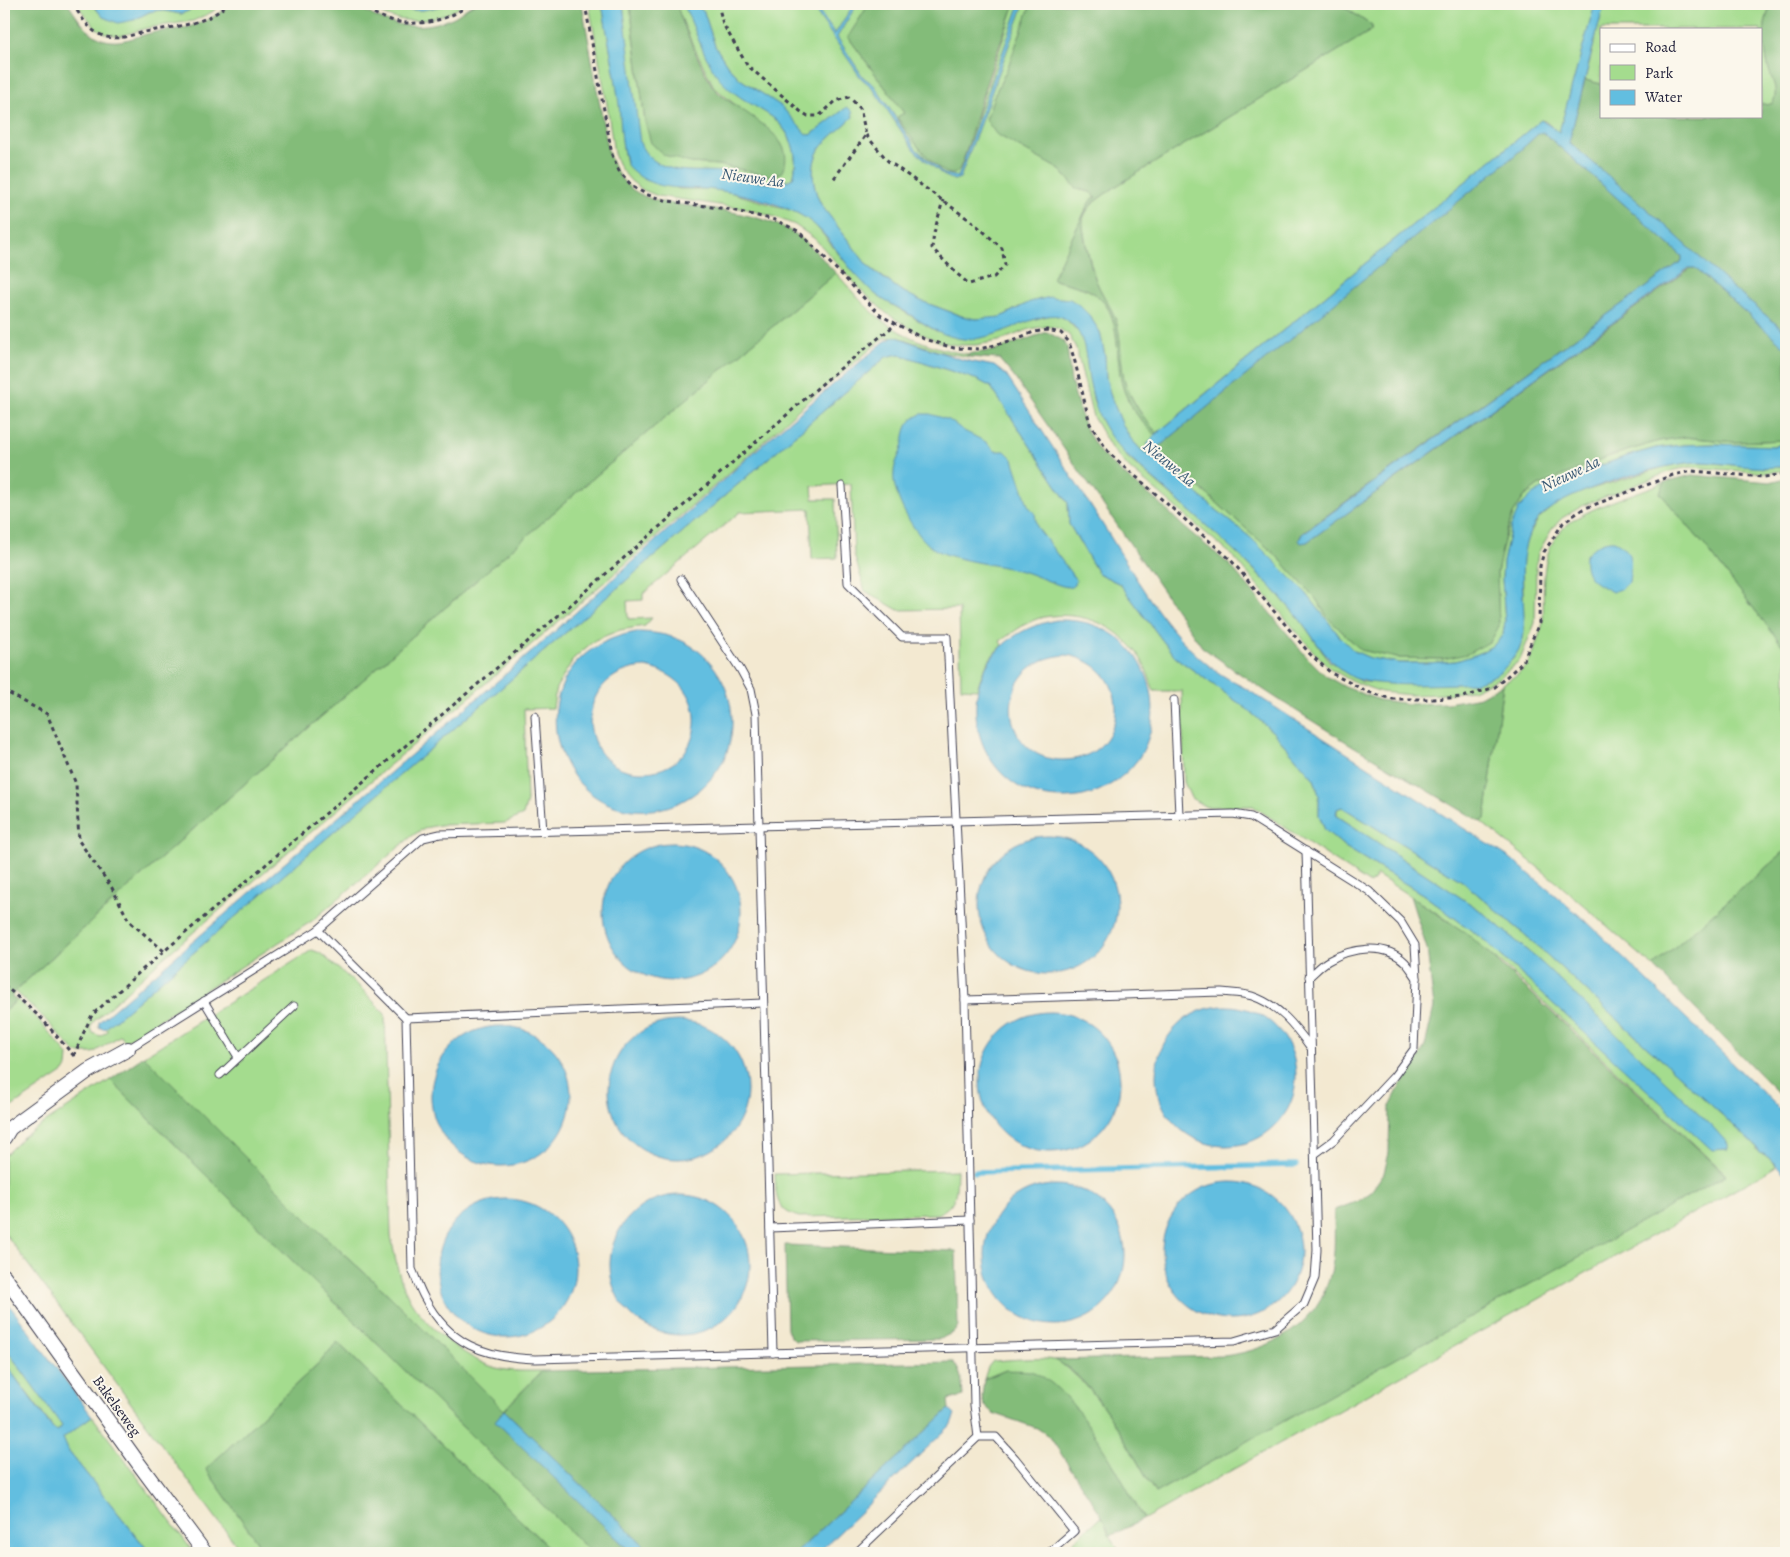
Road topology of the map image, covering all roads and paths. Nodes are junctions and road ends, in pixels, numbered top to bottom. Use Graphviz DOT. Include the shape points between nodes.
graph roads {
  1 [pos="73,4"];
  2 [pos="228,4"];
  3 [pos="361,4"];
  4 [pos="470,4"];
  5 [pos="585,4"];
  6 [pos="718,4"];
  7 [pos="866,135"];
  8 [pos="832,181"];
  9 [pos="943,200"];
  10 [pos="896,324"];
  11 [pos="1786,474"];
  12 [pos="842,486"];
  13 [pos="681,579"];
  14 [pos="4,688"];
  15 [pos="1174,700"];
  16 [pos="535,716"];
  17 [pos="1179,815"];
  18 [pos="956,821"];
  19 [pos="758,826"];
  20 [pos="543,832"];
  21 [pos="1306,851"];
  22 [pos="318,930"];
  23 [pos="164,951"];
  24 [pos="1310,977"];
  25 [pos="1417,978"];
  26 [pos="4,985"];
  27 [pos="965,1000"];
  28 [pos="204,1001"];
  29 [pos="763,1003"];
  30 [pos="294,1006"];
  31 [pos="406,1018"];
  32 [pos="1312,1048"];
  33 [pos="128,1049"];
  34 [pos="74,1056"];
  35 [pos="238,1057"];
  36 [pos="88,1071"];
  37 [pos="220,1075"];
  38 [pos="4,1138"];
  39 [pos="1315,1154"];
  40 [pos="970,1220"];
  41 [pos="770,1228"];
  42 [pos="4,1276"];
  43 [pos="972,1348"];
  44 [pos="773,1353"];
  45 [pos="978,1437"];
  46 [pos="1122,1549"];
  47 [pos="205,1553"];
  48 [pos="856,1553"];
  49 [pos="1049,1553"];
  50 [pos="1126,1553"];
  1 -- 2 [label="path" via="98,34 114,38 191,24"];
  3 -- 4 [label="path" via="389,20 419,23 446,19"];
  5 -- 10 [label="path" via="612,155 619,171 633,186 668,201 737,211 775,220 798,231 880,314"];
  6 -- 7 [label="path" via="723,24 747,65 808,116 819,116 836,101 849,97 860,108"];
  7 -- 8 [label="path"];
  7 -- 9 [label="path" via="888,160"];
  9 -- 9 [label="path" via="1002,248 1005,265 994,277 969,284 932,248"];
  10 -- 11 [label="path" via="924,339 954,348 980,349 1047,330 1061,333 1069,342 1090,424 1109,453 1230,559 1310,654 1331,673 1368,692 1393,699 1477,693 1495,687 1523,662 1539,623 1540,566 1544,552 1563,523 1583,509 1692,471 1764,477"];
  10 -- 23 [label="path" via="831,376 559,615"];
  12 -- 18 [label="lane" via="848,583 902,637 947,637"];
  13 -- 19 [label="lane" via="751,689 756,714"];
  14 -- 23 [label="path" via="47,714 76,784 79,841 112,888 129,920"];
  15 -- 17 [label="lane"];
  16 -- 20 [label="lane"];
  17 -- 18 [label="lane"];
  17 -- 21 [label="lane" via="1252,816"];
  18 -- 19 [label="lane"];
  18 -- 27 [label="lane"];
  19 -- 20 [label="lane"];
  19 -- 29 [label="lane"];
  20 -- 22 [label="lane" via="440,834 423,838"];
  21 -- 24 [label="lane"];
  21 -- 25 [label="lane" via="1369,891 1401,922 1415,945"];
  22 -- 28 [label="lane"];
  22 -- 31 [label="lane"];
  23 -- 34 [label="path" via="92,1015"];
  24 -- 25 [label="lane" via="1327,962 1368,949 1387,950 1405,962"];
  24 -- 32 [label="lane"];
  25 -- 39 [label="lane" via="1414,1049 1394,1076 1334,1140"];
  26 -- 34 [label="path" via="41,1018"];
  27 -- 32 [label="lane" via="1221,992 1251,996 1275,1006"];
  27 -- 40 [label="lane"];
  28 -- 33 [label="lane"];
  28 -- 35 [label="lane"];
  29 -- 31 [label="lane"];
  29 -- 41 [label="lane"];
  30 -- 35 [label="lane"];
  31 -- 44 [label="lane" via="412,1268 424,1297 441,1323 479,1351 506,1358"];
  32 -- 39 [label="lane"];
  33 -- 36 [label="street"];
  34 -- 36 [label="path"];
  35 -- 37 [label="lane"];
  36 -- 38 [label="street" via="10,1128"];
  39 -- 43 [label="lane" via="1318,1250 1314,1278 1304,1304 1275,1329 1234,1342"];
  40 -- 41 [label="lane"];
  40 -- 43 [label="lane"];
  41 -- 44 [label="lane"];
  42 -- 47 [label="street, Bakelseweg"];
  43 -- 44 [label="lane"];
  43 -- 45 [label="lane"];
  45 -- 48 [label="lane"];
  45 -- 49 [label="lane" via="996,1438 1074,1531"];
  46 -- 50 [label="path"];
}
